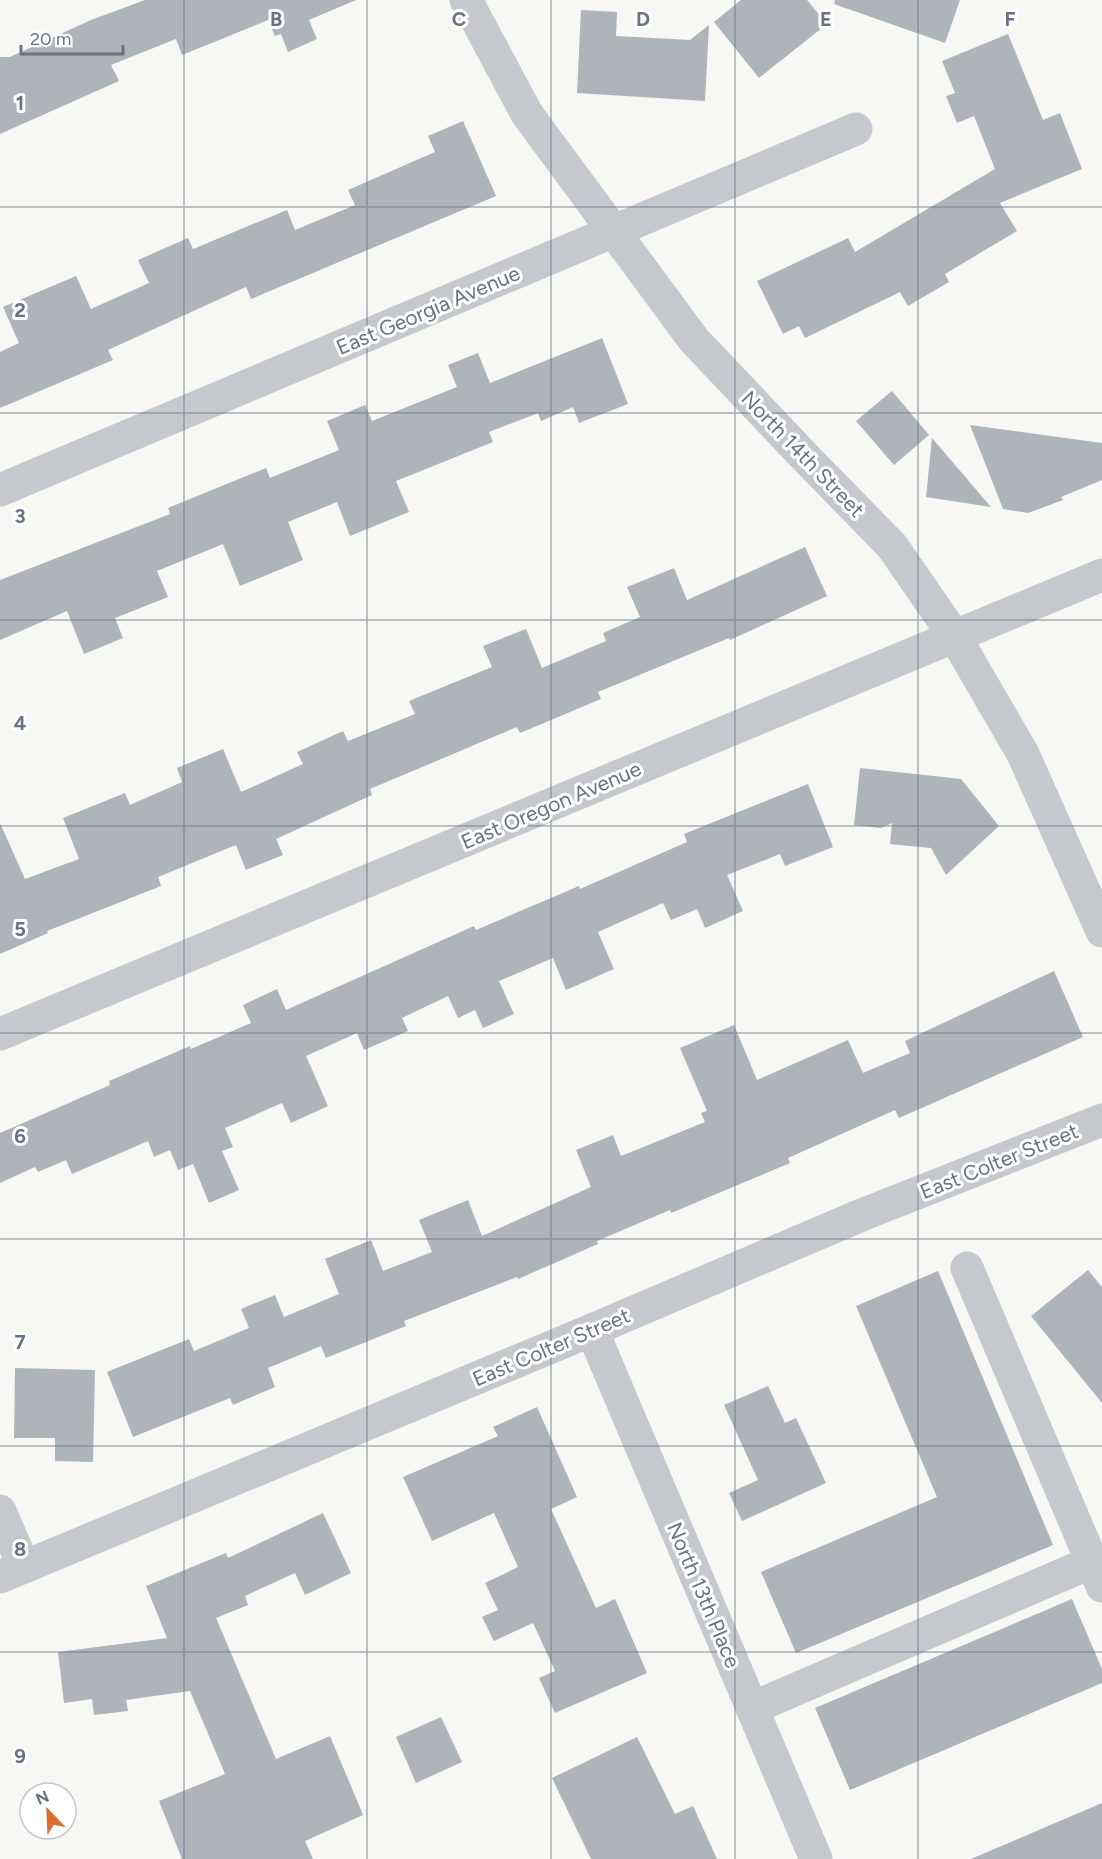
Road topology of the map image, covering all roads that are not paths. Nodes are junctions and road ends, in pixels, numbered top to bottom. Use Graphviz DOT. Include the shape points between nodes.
graph roads {
  1 [pos="466,0"];
  2 [pos="856,129"];
  3 [pos="615,231"];
  4 [pos="0,490"];
  5 [pos="1102,575"];
  6 [pos="955,637"];
  7 [pos="1102,931"];
  8 [pos="0,1034"];
  9 [pos="1102,1120"];
  10 [pos="967,1268"];
  11 [pos="592,1330"];
  12 [pos="0,1511"];
  13 [pos="12,1572"];
  14 [pos="1097,1574"];
  15 [pos="752,1708"];
  16 [pos="816,1859"];
  1 -- 3 [label="street, North 14th Street" via="527,114"];
  2 -- 3 [label="street, East Georgia Avenue"];
  3 -- 4 [label="street, East Georgia Avenue"];
  3 -- 6 [label="street, North 14th Street" via="694,340 892,546"];
  5 -- 6 [label="street, East Oregon Avenue"];
  6 -- 7 [label="street, North 14th Street" via="1023,754"];
  6 -- 8 [label="street, East Oregon Avenue"];
  9 -- 11 [label="street, East Colter Street" via="864,1214"];
  10 -- 14 [label="street"];
  11 -- 13 [label="street, East Colter Street"];
  11 -- 15 [label="street, North 13th Place"];
  12 -- 13 [label="street"];
  14 -- 15 [label="street"];
  15 -- 16 [label="street, North 13th Place"];
}
